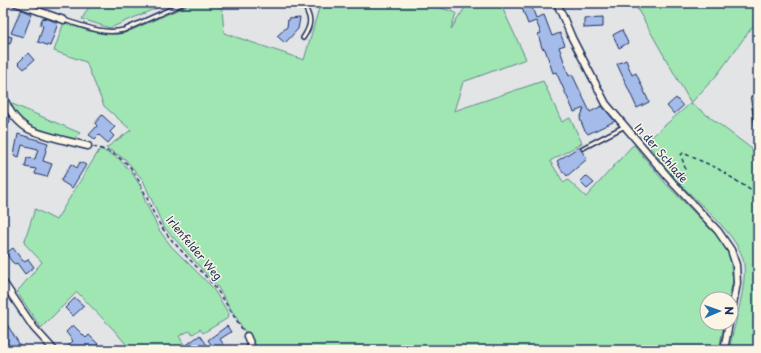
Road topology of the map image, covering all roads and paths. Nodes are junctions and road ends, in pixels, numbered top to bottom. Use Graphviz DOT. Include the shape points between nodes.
graph roads {
  1 [pos="16,3"];
  2 [pos="184,3"];
  3 [pos="303,3"];
  4 [pos="557,3"];
  5 [pos="64,20"];
  6 [pos="303,38"];
  7 [pos="3,93"];
  8 [pos="753,98"];
  9 [pos="624,126"];
  10 [pos="758,130"];
  11 [pos="88,146"];
  12 [pos="583,148"];
  13 [pos="673,183"];
  14 [pos="758,195"];
  15 [pos="3,282"];
  16 [pos="736,291"];
  17 [pos="728,331"];
  18 [pos="247,336"];
  19 [pos="54,350"];
  20 [pos="254,350"];
  21 [pos="724,350"];
  1 -- 5 [label="street"];
  2 -- 5 [label="lane" via="114,32 105,32"];
  3 -- 6 [label="lane" via="311,17 309,29"];
  4 -- 9 [label="street, In der Schlade" via="606,104"];
  7 -- 11 [label="street" via="12,113 28,129"];
  8 -- 10 [label="lane"];
  9 -- 12 [label="lane"];
  9 -- 13 [label="street, In der Schlade"];
  11 -- 18 [label="path, Irlenfelder Weg" via="101,148 120,158 129,167 141,182 155,217 164,230 215,287"];
  13 -- 14 [label="path" via="682,181 685,168 681,155 683,153 717,168"];
  13 -- 16 [label="street, In der Schlade" via="718,230 731,250 736,265"];
  15 -- 19 [label="street" via="34,328"];
  17 -- 21 [label="street"];
  18 -- 20 [label="street"];
}
